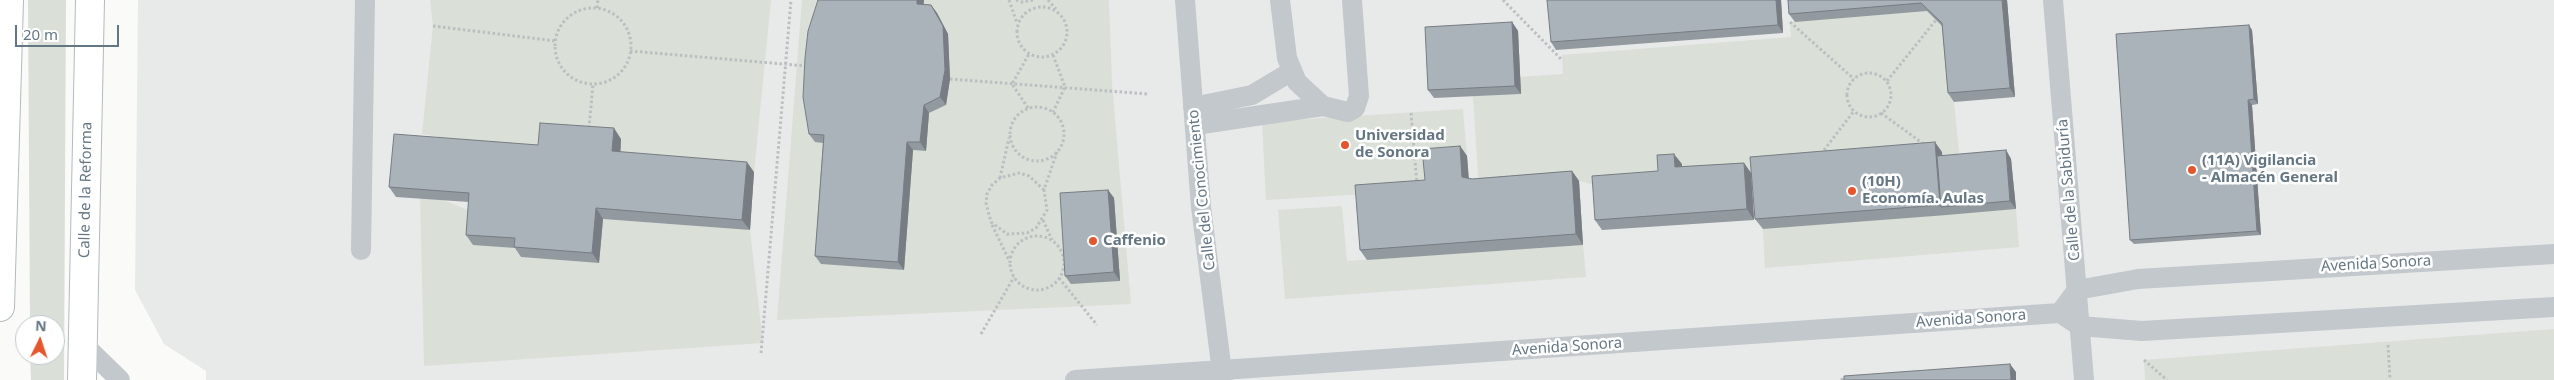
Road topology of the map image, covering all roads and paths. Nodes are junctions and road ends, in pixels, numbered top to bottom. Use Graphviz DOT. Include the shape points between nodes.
graph roads {
  1 [pos="9,0"];
  2 [pos="90,0"];
  3 [pos="365,0"];
  4 [pos="598,0"];
  5 [pos="792,0"];
  6 [pos="1009,0"];
  7 [pos="1016,0"];
  8 [pos="1034,0"];
  9 [pos="1048,0"];
  10 [pos="1185,0"];
  11 [pos="1280,0"];
  12 [pos="1352,0"];
  13 [pos="1504,0"];
  14 [pos="2053,0"];
  15 [pos="597,8"];
  16 [pos="1058,12"];
  17 [pos="1936,20"];
  18 [pos="1790,22"];
  19 [pos="1017,24"];
  20 [pos="433,26"];
  21 [pos="556,41"];
  22 [pos="630,51"];
  23 [pos="1029,54"];
  24 [pos="1053,55"];
  25 [pos="1562,60"];
  26 [pos="786,64"];
  27 [pos="810,67"];
  28 [pos="1292,71"];
  29 [pos="950,79"];
  30 [pos="1854,79"];
  31 [pos="1887,81"];
  32 [pos="593,84"];
  33 [pos="1012,84"];
  34 [pos="1065,87"];
  35 [pos="1148,94"];
  36 [pos="1323,106"];
  37 [pos="1028,108"];
  38 [pos="1854,111"];
  39 [pos="1053,112"];
  40 [pos="1411,113"];
  41 [pos="1881,113"];
  42 [pos="1194,116"];
  43 [pos="588,136"];
  44 [pos="1010,136"];
  45 [pos="1927,147"];
  46 [pos="1057,152"];
  47 [pos="1819,156"];
  48 [pos="1000,178"];
  49 [pos="1044,190"];
  50 [pos="1418,191"];
  51 [pos="1043,220"];
  52 [pos="991,222"];
  53 [pos="1052,241"];
  54 [pos="361,250"];
  55 [pos="2554,254"];
  56 [pos="1010,262"];
  57 [pos="1014,277"];
  58 [pos="1060,278"];
  59 [pos="2077,290"];
  60 [pos="0,306"];
  61 [pos="2554,307"];
  62 [pos="2060,313"];
  63 [pos="1097,325"];
  64 [pos="2080,326"];
  65 [pos="981,334"];
  66 [pos="2387,342"];
  67 [pos="83,344"];
  68 [pos="761,353"];
  69 [pos="2144,360"];
  70 [pos="1222,375"];
  71 [pos="82,380"];
  72 [pos="120,380"];
  73 [pos="1075,380"];
  74 [pos="2084,380"];
  75 [pos="2167,380"];
  76 [pos="2390,380"];
  1 -- 60 [label="main road"];
  2 -- 67 [label="main road, Calle de la Reforma"];
  3 -- 54 [label="lane"];
  4 -- 15 [label="path"];
  5 -- 26 [label="path"];
  6 -- 19 [label="path"];
  7 -- 8 [label="path"];
  9 -- 16 [label="path"];
  10 -- 42 [label="lane, Calle del Conocimiento"];
  11 -- 28 [label="lane"];
  12 -- 36 [label="lane" via="1359,96 1355,108 1348,112"];
  13 -- 25 [label="path"];
  14 -- 59 [label="lane, Calle de la Sabiduría"];
  15 -- 21 [label="path" via="572,14 562,23"];
  15 -- 22 [label="path" via="620,20 628,31"];
  16 -- 19 [label="path" via="1043,6 1034,7 1020,17"];
  16 -- 24 [label="path" via="1067,26 1067,35 1060,50"];
  17 -- 31 [label="path"];
  18 -- 30 [label="path"];
  19 -- 23 [label="path" via="1018,41"];
  20 -- 21 [label="path"];
  21 -- 32 [label="path" via="556,58 562,69 581,82"];
  22 -- 26 [label="path"];
  22 -- 32 [label="path" via="625,68 616,77"];
  23 -- 24 [label="path" via="1036,57"];
  23 -- 33 [label="path"];
  24 -- 34 [label="path"];
  26 -- 27 [label="path"];
  26 -- 68 [label="path"];
  28 -- 36 [label="lane" via="1298,82"];
  28 -- 42 [label="lane" via="1252,95"];
  29 -- 33 [label="path"];
  30 -- 31 [label="path" via="1860,75 1875,74"];
  30 -- 38 [label="path" via="1848,99"];
  31 -- 41 [label="path" via="1891,95"];
  32 -- 43 [label="path"];
  33 -- 34 [label="path"];
  33 -- 37 [label="path"];
  34 -- 35 [label="path"];
  34 -- 39 [label="path"];
  36 -- 42 [label="lane"];
  37 -- 39 [label="path" via="1037,106"];
  37 -- 44 [label="path" via="1014,119"];
  38 -- 41 [label="path" via="1867,117"];
  38 -- 47 [label="path"];
  39 -- 46 [label="path" via="1064,126 1062,145"];
  40 -- 50 [label="path"];
  41 -- 45 [label="path"];
  42 -- 70 [label="lane, Calle del Conocimiento" via="1201,207"];
  44 -- 46 [label="path" via="1017,152 1032,160 1050,158"];
  44 -- 48 [label="path"];
  46 -- 49 [label="path"];
  48 -- 49 [label="path" via="1019,173 1029,176"];
  48 -- 52 [label="path" via="992,185 986,203"];
  49 -- 51 [label="path" via="1047,210"];
  51 -- 52 [label="path" via="1032,231 1017,235 1007,234"];
  51 -- 53 [label="path"];
  52 -- 56 [label="path"];
  53 -- 56 [label="path" via="1036,236 1027,238 1014,250"];
  53 -- 58 [label="path" via="1064,262"];
  55 -- 59 [label="lane, Avenida Sonora" via="2138,279"];
  56 -- 57 [label="path"];
  57 -- 58 [label="path" via="1028,289 1037,290 1054,285"];
  57 -- 65 [label="path"];
  58 -- 63 [label="path"];
  59 -- 62 [label="lane"];
  59 -- 64 [label="lane, Calle de la Sabiduría"];
  61 -- 64 [label="lane" via="2142,331"];
  62 -- 64 [label="lane"];
  62 -- 70 [label="lane, Avenida Sonora"];
  64 -- 74 [label="lane, Calle de la Sabiduría"];
  66 -- 76 [label="path"];
  67 -- 71 [label="main road, Calle de la Reforma"];
  67 -- 72 [label="lane"];
  69 -- 75 [label="path"];
  70 -- 73 [label="lane, Avenida Sonora"];
}
